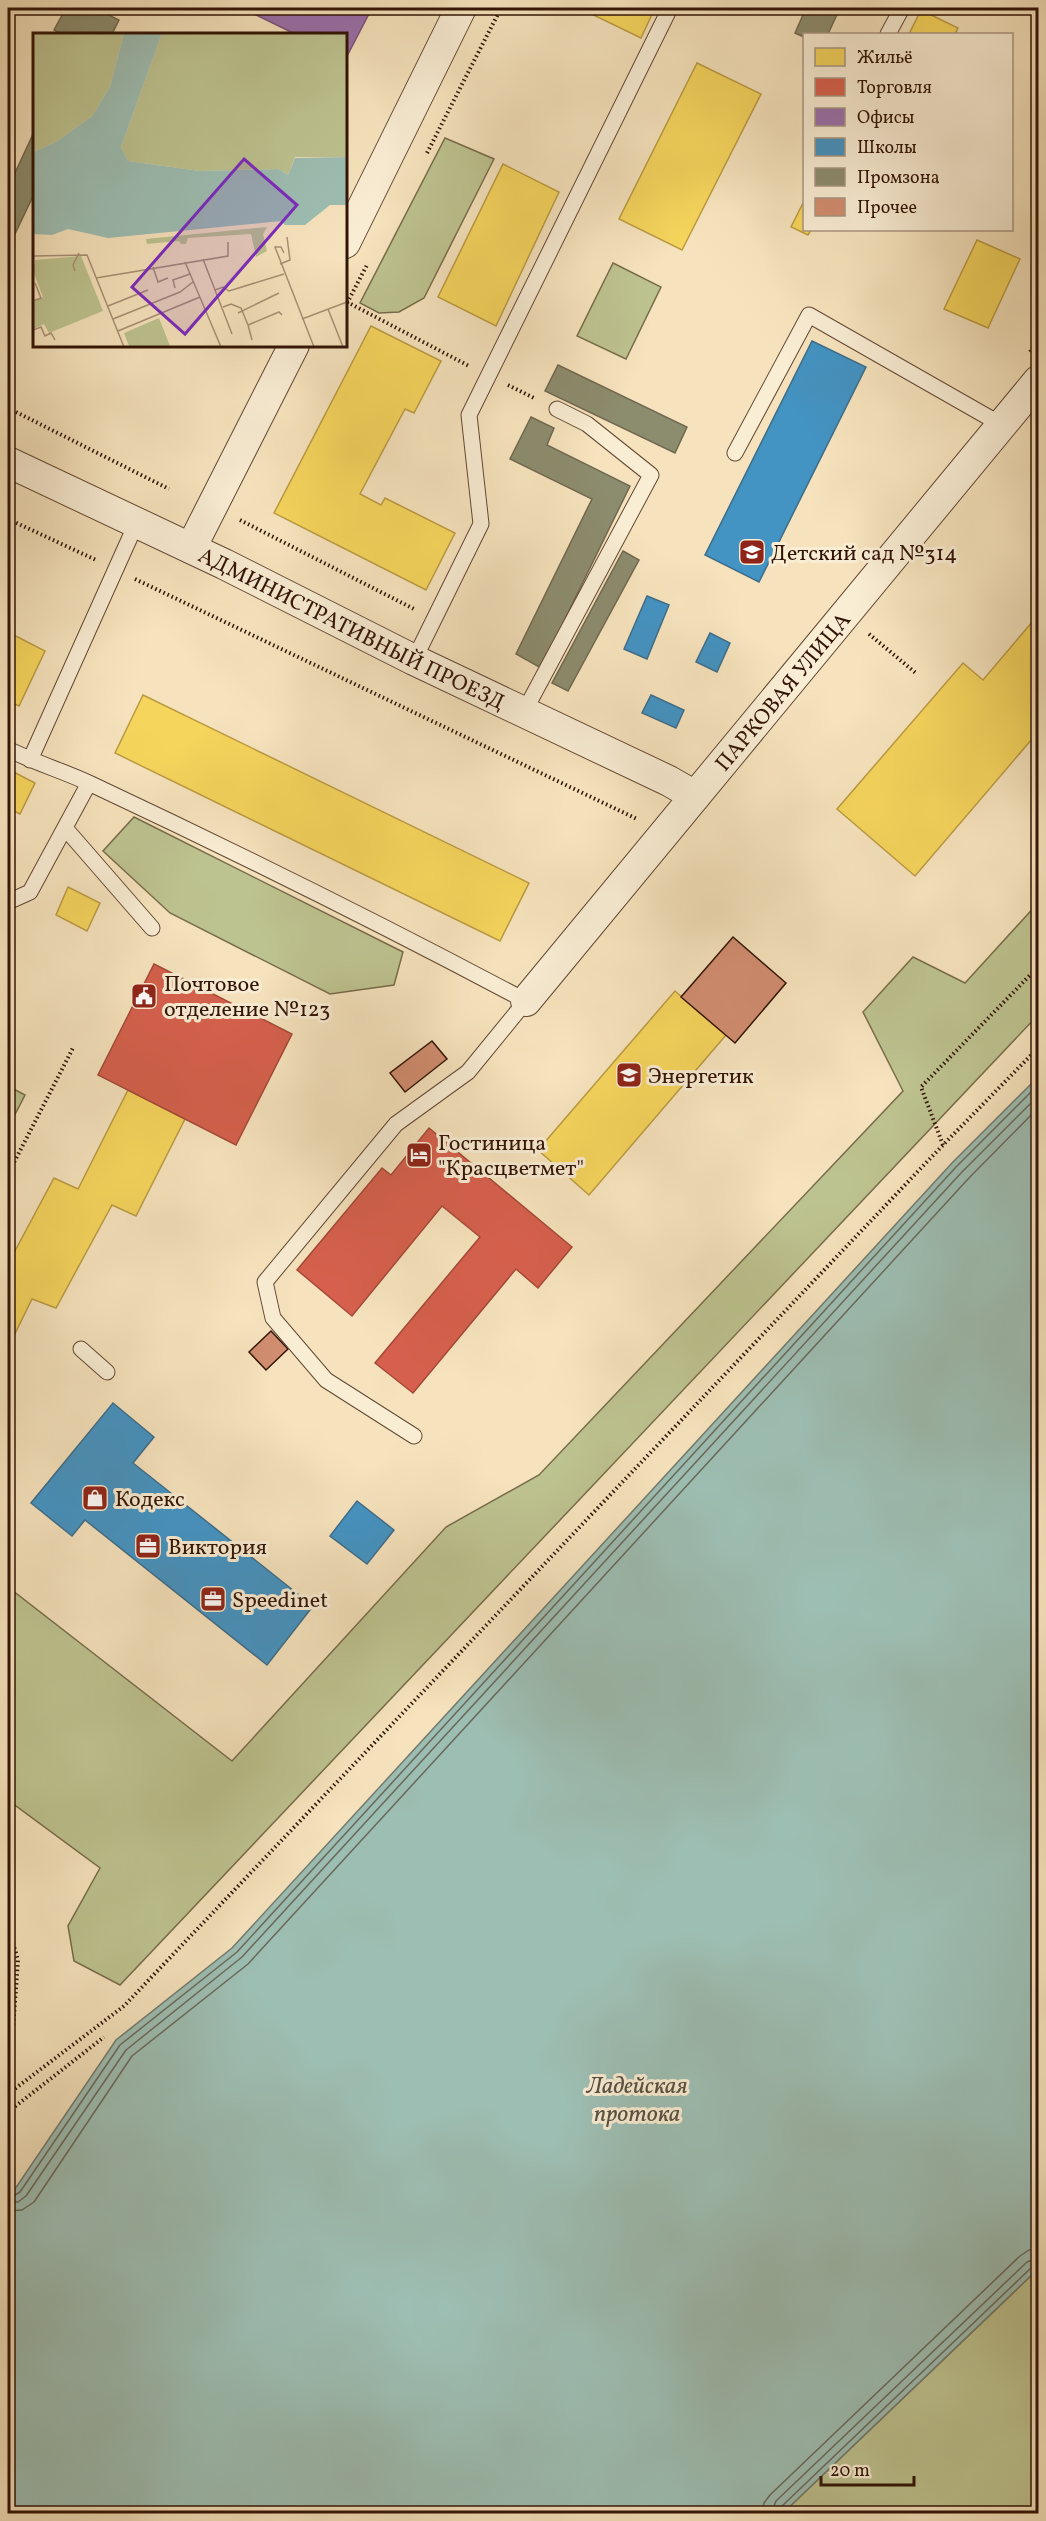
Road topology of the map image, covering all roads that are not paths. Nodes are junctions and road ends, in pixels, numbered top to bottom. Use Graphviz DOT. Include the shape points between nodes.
graph roads {
  1 [pos="461,8"];
  2 [pos="670,8"];
  3 [pos="902,8"];
  4 [pos="889,33"];
  5 [pos="346,241"];
  6 [pos="293,346"];
  7 [pos="1038,381"];
  8 [pos="557,410"];
  9 [pos="1002,425"];
  10 [pos="735,453"];
  11 [pos="8,462"];
  12 [pos="136,524"];
  13 [pos="191,548"];
  14 [pos="414,660"];
  15 [pos="524,712"];
  16 [pos="8,749"];
  17 [pos="30,760"];
  18 [pos="89,783"];
  19 [pos="695,796"];
  20 [pos="65,828"];
  21 [pos="8,902"];
  22 [pos="152,928"];
  23 [pos="526,1001"];
  24 [pos="81,1349"];
  25 [pos="106,1372"];
  26 [pos="414,1436"];
  1 -- 5 [label="street"];
  2 -- 14 [label="lane" via="469,415 481,524"];
  3 -- 4 [label="lane"];
  6 -- 13 [label="street"];
  7 -- 9 [label="street, ПАРКОВАЯ УЛИЦА"];
  8 -- 15 [label="lane" via="587,424 651,475"];
  9 -- 10 [label="lane" via="809,315"];
  9 -- 19 [label="street, ПАРКОВАЯ УЛИЦА"];
  11 -- 12 [label="street, АДМИНИСТРАТИВНЫЙ ПРОЕЗД"];
  12 -- 13 [label="street, АДМИНИСТРАТИВНЫЙ ПРОЕЗД"];
  12 -- 17 [label="lane"];
  13 -- 14 [label="street, АДМИНИСТРАТИВНЫЙ ПРОЕЗД"];
  14 -- 15 [label="street, АДМИНИСТРАТИВНЫЙ ПРОЕЗД"];
  15 -- 19 [label="street, АДМИНИСТРАТИВНЫЙ ПРОЕЗД"];
  16 -- 17 [label="lane"];
  17 -- 18 [label="lane"];
  18 -- 20 [label="lane"];
  18 -- 23 [label="lane"];
  19 -- 23 [label="street, ПАРКОВАЯ УЛИЦА"];
  20 -- 21 [label="lane" via="30,892"];
  20 -- 22 [label="lane"];
  23 -- 26 [label="lane" via="468,1072 396,1124 265,1282 273,1318 326,1380"];
  24 -- 25 [label="lane"];
}
